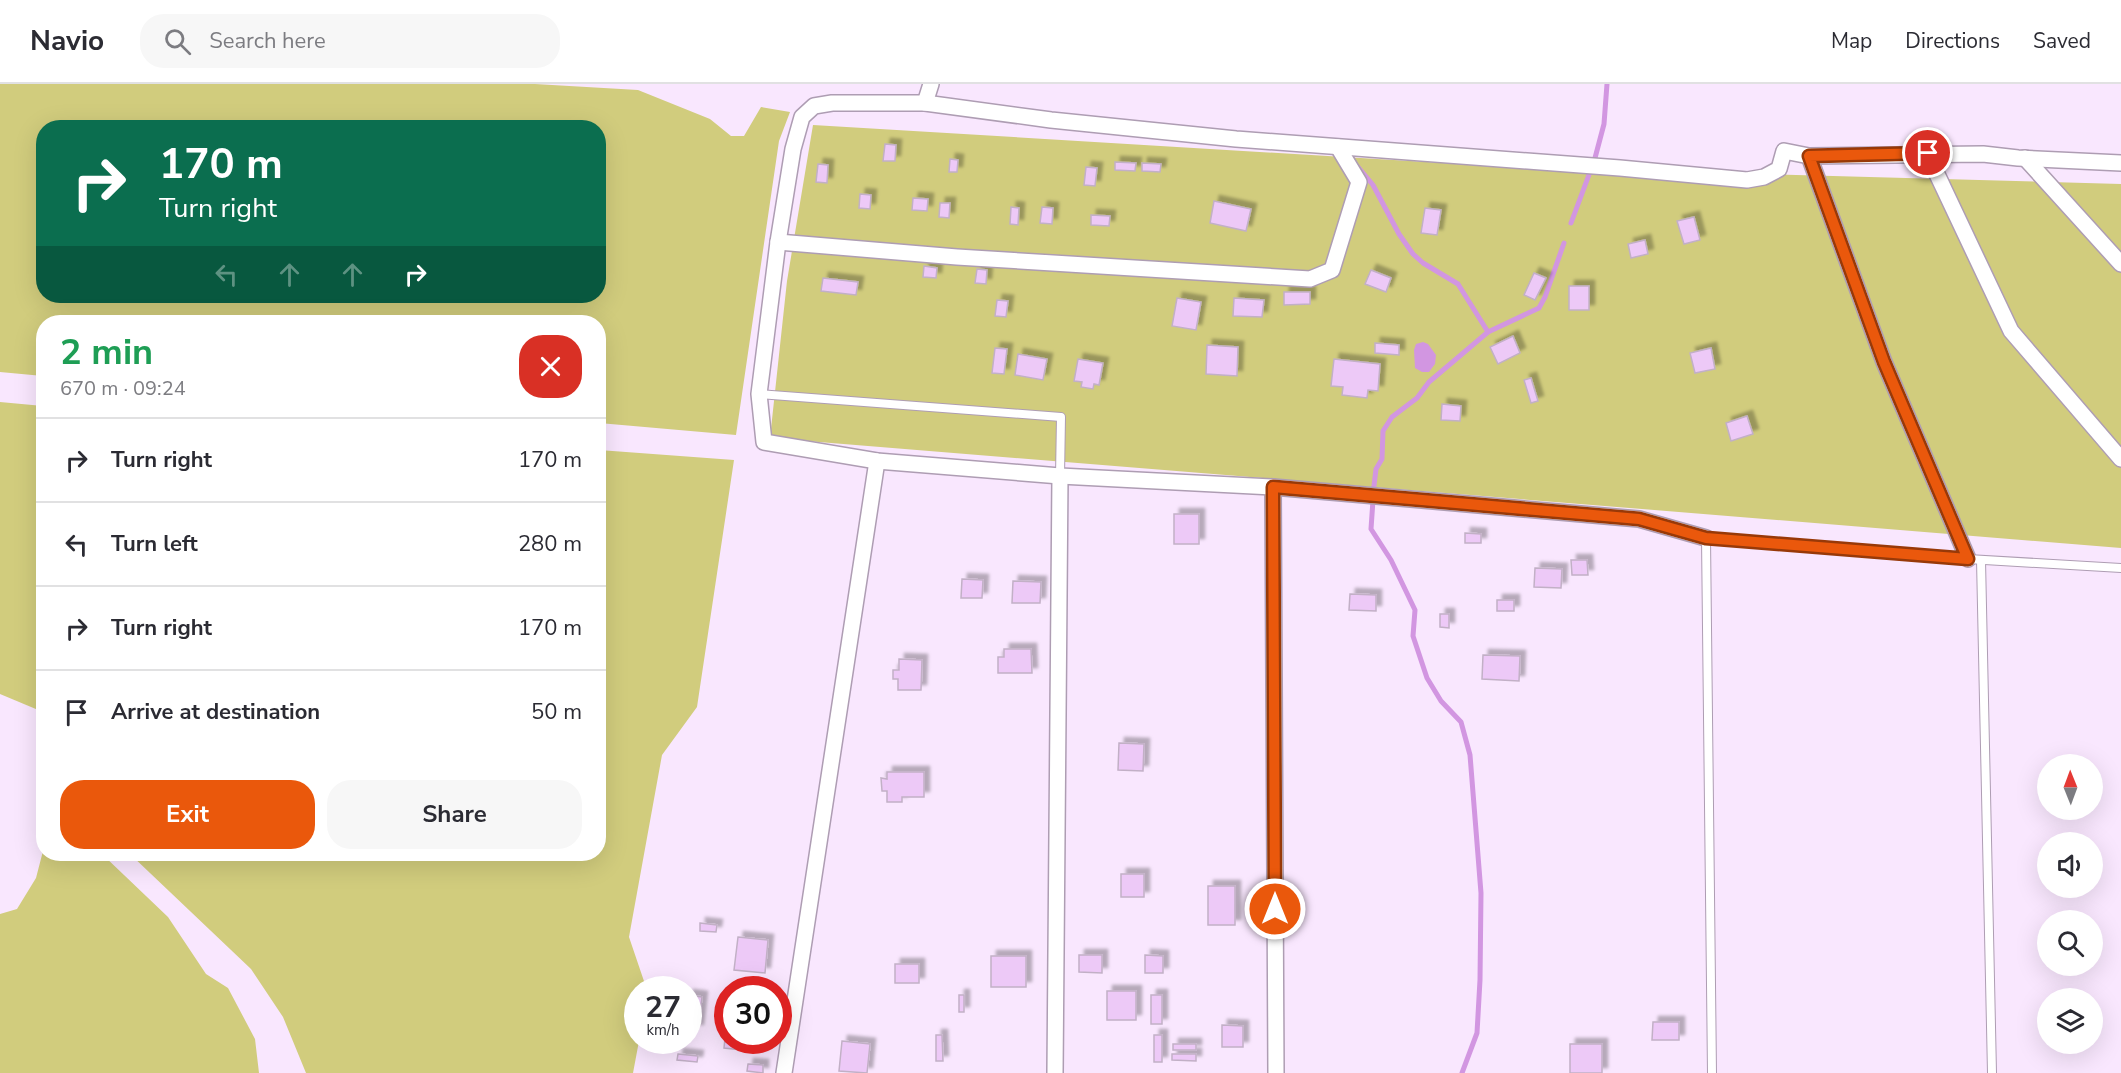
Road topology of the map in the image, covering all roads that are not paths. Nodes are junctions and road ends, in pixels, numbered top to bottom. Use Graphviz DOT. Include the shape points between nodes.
graph roads {
  1 [pos="931,84"];
  2 [pos="925,103"];
  3 [pos="1338,147"];
  4 [pos="1928,153"];
  5 [pos="1809,156"];
  6 [pos="2025,158"];
  7 [pos="2121,164"];
  8 [pos="777,242"];
  9 [pos="2121,264"];
  10 [pos="759,394"];
  11 [pos="2121,459"];
  12 [pos="877,461"];
  13 [pos="1060,476"];
  14 [pos="1273,487"];
  15 [pos="1706,538"];
  16 [pos="1975,559"];
  17 [pos="2121,568"];
  18 [pos="784,1073"];
  19 [pos="1055,1073"];
  20 [pos="1276,1073"];
  21 [pos="1712,1073"];
  22 [pos="1992,1073"];
  1 -- 2 [label="street"];
  2 -- 3 [label="street" via="1051,120"];
  2 -- 8 [label="street" via="832,103 808,111 802,117 793,148"];
  3 -- 5 [label="street" via="1747,180 1779,169 1784,151"];
  3 -- 8 [label="street" via="1359,182 1332,270 1310,279"];
  4 -- 5 [label="street"];
  4 -- 6 [label="street"];
  4 -- 11 [label="street" via="2011,332"];
  5 -- 16 [label="street" via="1884,362"];
  6 -- 7 [label="street"];
  6 -- 9 [label="street"];
  8 -- 10 [label="street"];
  10 -- 12 [label="street" via="764,442"];
  10 -- 13 [label="lane" via="1062,417"];
  12 -- 13 [label="street"];
  12 -- 18 [label="street"];
  13 -- 14 [label="street"];
  13 -- 19 [label="street"];
  14 -- 15 [label="street" via="1639,519"];
  14 -- 20 [label="street"];
  15 -- 16 [label="lane"];
  15 -- 21 [label="lane"];
  16 -- 17 [label="lane"];
  16 -- 22 [label="lane"];
}
